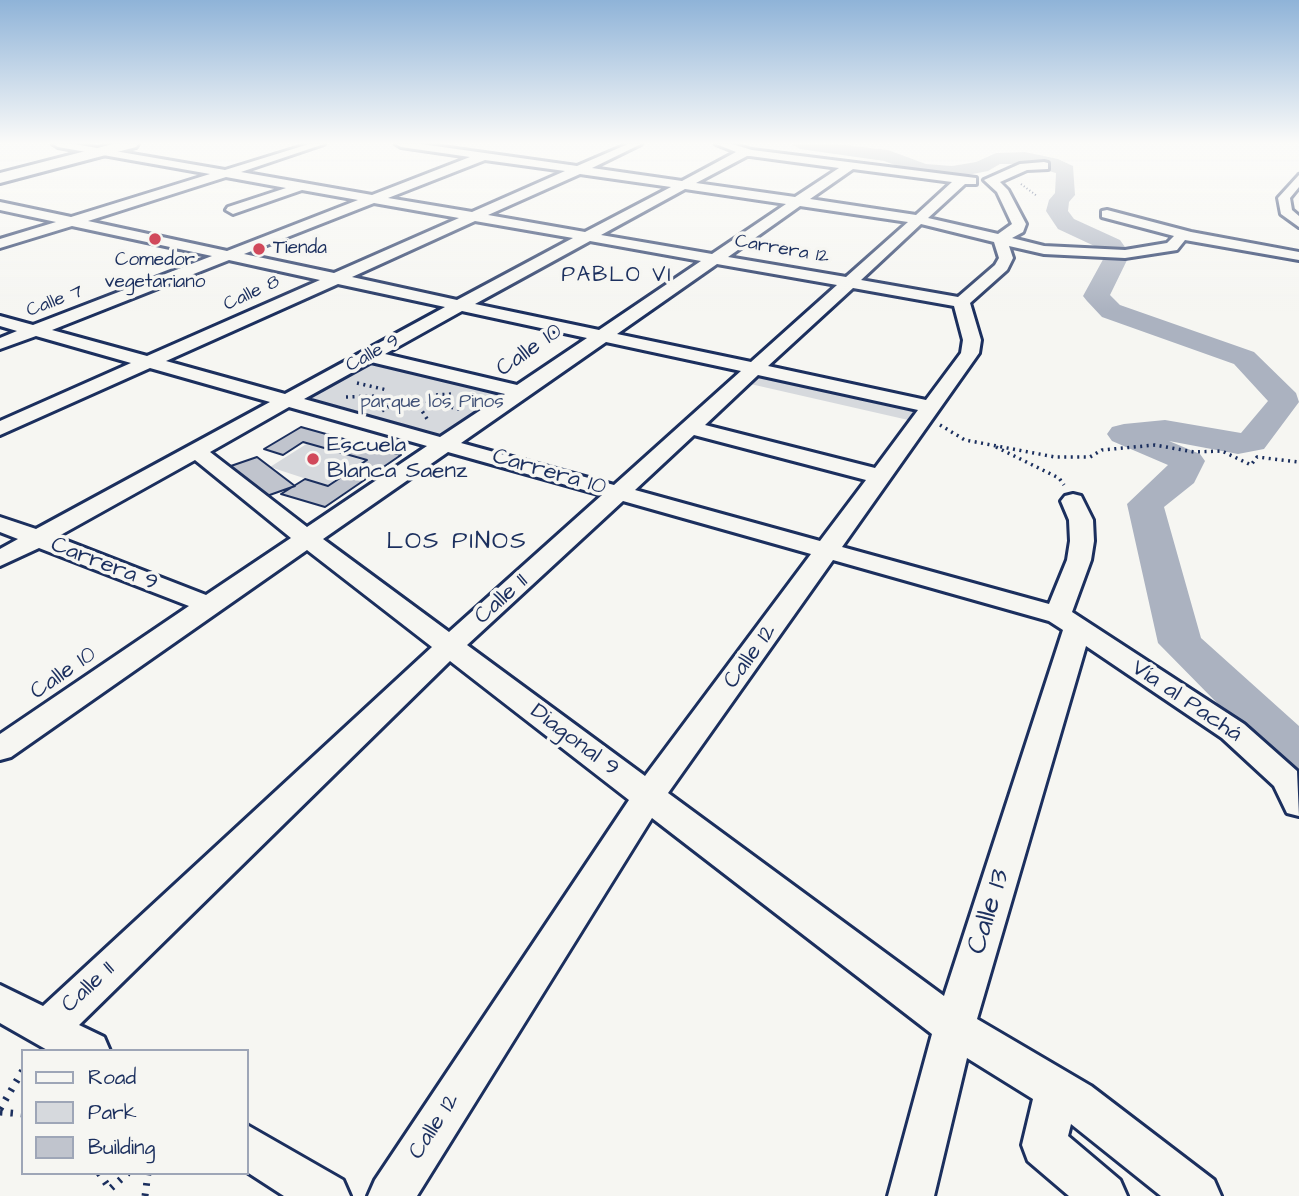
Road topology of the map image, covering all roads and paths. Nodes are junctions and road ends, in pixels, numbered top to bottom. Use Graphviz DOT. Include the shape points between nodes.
graph roads {
  1 [pos="139,200"];
  2 [pos="264,200"];
  3 [pos="363,200"];
  4 [pos="378,200"];
  5 [pos="510,200"];
  6 [pos="656,200"];
  7 [pos="787,200"];
  8 [pos="940,200"];
  9 [pos="1007,200"];
  10 [pos="1284,200"];
  11 [pos="795,201"];
  12 [pos="0,206"];
  13 [pos="233,210"];
  14 [pos="1107,214"];
  15 [pos="472,217"];
  16 [pos="917,219"];
  17 [pos="71,221"];
  18 [pos="1299,223"];
  19 [pos="1186,235"];
  20 [pos="587,236"];
  21 [pos="1000,239"];
  22 [pos="0,244"];
  23 [pos="225,253"];
  24 [pos="1299,256"];
  25 [pos="712,257"];
  26 [pos="338,278"];
  27 [pos="850,282"];
  28 [pos="961,302"];
  29 [pos="462,304"];
  30 [pos="0,320"];
  31 [pos="29,329"];
  32 [pos="601,334"];
  33 [pos="0,336"];
  34 [pos="0,344"];
  35 [pos="371,356"];
  36 [pos="151,363"];
  37 [pos="756,367"];
  38 [pos="519,391"];
  39 [pos="290,400"];
  40 [pos="426,401"];
  41 [pos="928,413"];
  42 [pos="483,415"];
  43 [pos="691,428"];
  44 [pos="0,429"];
  45 [pos="444,443"];
  46 [pos="992,445"];
  47 [pos="196,451"];
  48 [pos="1299,462"];
  49 [pos="882,477"];
  50 [pos="621,493"];
  51 [pos="1073,500"];
  52 [pos="0,524"];
  53 [pos="37,538"];
  54 [pos="306,538"];
  55 [pos="830,550"];
  56 [pos="0,559"];
  57 [pos="209,606"];
  58 [pos="1067,622"];
  59 [pos="449,647"];
  60 [pos="0,750"];
  61 [pos="648,797"];
  62 [pos="1299,804"];
  63 [pos="0,1003"];
  64 [pos="49,1027"];
  65 [pos="954,1027"];
  66 [pos="86,1049"];
  67 [pos="21,1073"];
  68 [pos="1056,1090"];
  69 [pos="0,1110"];
  70 [pos="21,1114"];
  71 [pos="248,1148"];
  72 [pos="100,1175"];
  73 [pos="126,1175"];
  74 [pos="148,1175"];
  75 [pos="145,1196"];
  76 [pos="327,1196"];
  77 [pos="391,1196"];
  78 [pos="911,1196"];
  79 [pos="1104,1196"];
  80 [pos="1198,1196"];
  1 -- 17 [label="street"];
  2 -- 13 [label="street"];
  3 -- 23 [label="street, Calle 7"];
  4 -- 15 [label="street, Carrera 12"];
  5 -- 15 [label="street, Calle 8"];
  6 -- 20 [label="street, Calle 9"];
  7 -- 11 [label="street"];
  8 -- 16 [label="street, Calle 11"];
  9 -- 21 [label="street" via="1019,224"];
  10 -- 18 [label="street" via="1286,211"];
  11 -- 16 [label="street"];
  11 -- 25 [label="street, Calle 10"];
  12 -- 17 [label="street"];
  14 -- 19 [label="street"];
  15 -- 20 [label="street, Carrera 12"];
  15 -- 26 [label="street, Calle 8"];
  16 -- 21 [label="street"];
  16 -- 27 [label="street, Calle 11"];
  17 -- 22 [label="street"];
  17 -- 23 [label="street"];
  19 -- 21 [label="street" via="1171,247 1119,254 1044,250"];
  19 -- 24 [label="street"];
  20 -- 25 [label="street, Carrera 12"];
  20 -- 29 [label="street, Calle 9"];
  21 -- 28 [label="street" via="1006,258 1002,267"];
  23 -- 26 [label="street"];
  23 -- 31 [label="street, Calle 7"];
  25 -- 27 [label="street, Carrera 12"];
  25 -- 32 [label="street, Calle 10"];
  26 -- 29 [label="street"];
  26 -- 36 [label="street, Calle 8"];
  27 -- 28 [label="street, Carrera 12"];
  27 -- 37 [label="street, Calle 11"];
  28 -- 41 [label="street, Calle 12" via="972,340 970,353"];
  29 -- 32 [label="street"];
  29 -- 35 [label="street, Calle 9"];
  30 -- 31 [label="street, Carrera 10"];
  31 -- 33 [label="street, Calle 7"];
  31 -- 34 [label="street, Calle 7"];
  31 -- 36 [label="street, Carrera 10"];
  32 -- 37 [label="street"];
  32 -- 38 [label="street, Calle 10"];
  35 -- 38 [label="street"];
  35 -- 39 [label="street, Calle 9"];
  36 -- 39 [label="street, Carrera 10"];
  36 -- 44 [label="street, Calle 8"];
  37 -- 41 [label="street"];
  37 -- 43 [label="street, Calle 11"];
  38 -- 42 [label="street, Calle 10"];
  39 -- 45 [label="street, Carrera 10"];
  39 -- 47 [label="street, Calle 9"];
  40 -- 42 [label="path"];
  41 -- 46 [label="path" via="964,440"];
  41 -- 49 [label="street, Calle 12"];
  42 -- 45 [label="street, Calle 10"];
  43 -- 49 [label="street"];
  43 -- 50 [label="street, Calle 11"];
  45 -- 50 [label="street, Carrera 10"];
  45 -- 54 [label="street, Calle 10"];
  46 -- 48 [label="path" via="1090,457 1102,450 1155,445 1222,451 1251,465 1257,457"];
  46 -- 51 [label="path" via="1059,478"];
  47 -- 53 [label="street, Calle 9"];
  47 -- 54 [label="street, Diagonal 9"];
  49 -- 55 [label="street, Calle 12"];
  50 -- 55 [label="street, Carrera 10"];
  50 -- 59 [label="street, Calle 11"];
  51 -- 58 [label="street, Calle 13" via="1081,520 1082,541"];
  52 -- 53 [label="street, Carrera 9"];
  53 -- 56 [label="street, Calle 9"];
  53 -- 57 [label="street, Carrera 9"];
  54 -- 57 [label="street, Calle 10"];
  54 -- 59 [label="street, Diagonal 9"];
  55 -- 58 [label="street, Carrera 10"];
  55 -- 61 [label="street, Calle 12"];
  57 -- 60 [label="street, Calle 10"];
  58 -- 62 [label="street, Vía al Pachá" via="1233,731 1286,779"];
  58 -- 65 [label="street, Calle 13"];
  59 -- 61 [label="street, Diagonal 9"];
  59 -- 64 [label="street, Calle 11"];
  61 -- 65 [label="street, Diagonal 9"];
  61 -- 77 [label="street, Calle 12"];
  63 -- 64 [label="street"];
  64 -- 66 [label="street"];
  65 -- 68 [label="street, Diagonal 9"];
  65 -- 78 [label="street, Calle 13"];
  67 -- 69 [label="path"];
  68 -- 79 [label="street" via="1044,1145"];
  68 -- 80 [label="street, Diagonal 9"];
  69 -- 70 [label="path"];
  71 -- 76 [label="street"];
  72 -- 73 [label="path" via="110,1189"];
  74 -- 75 [label="path"];
}
